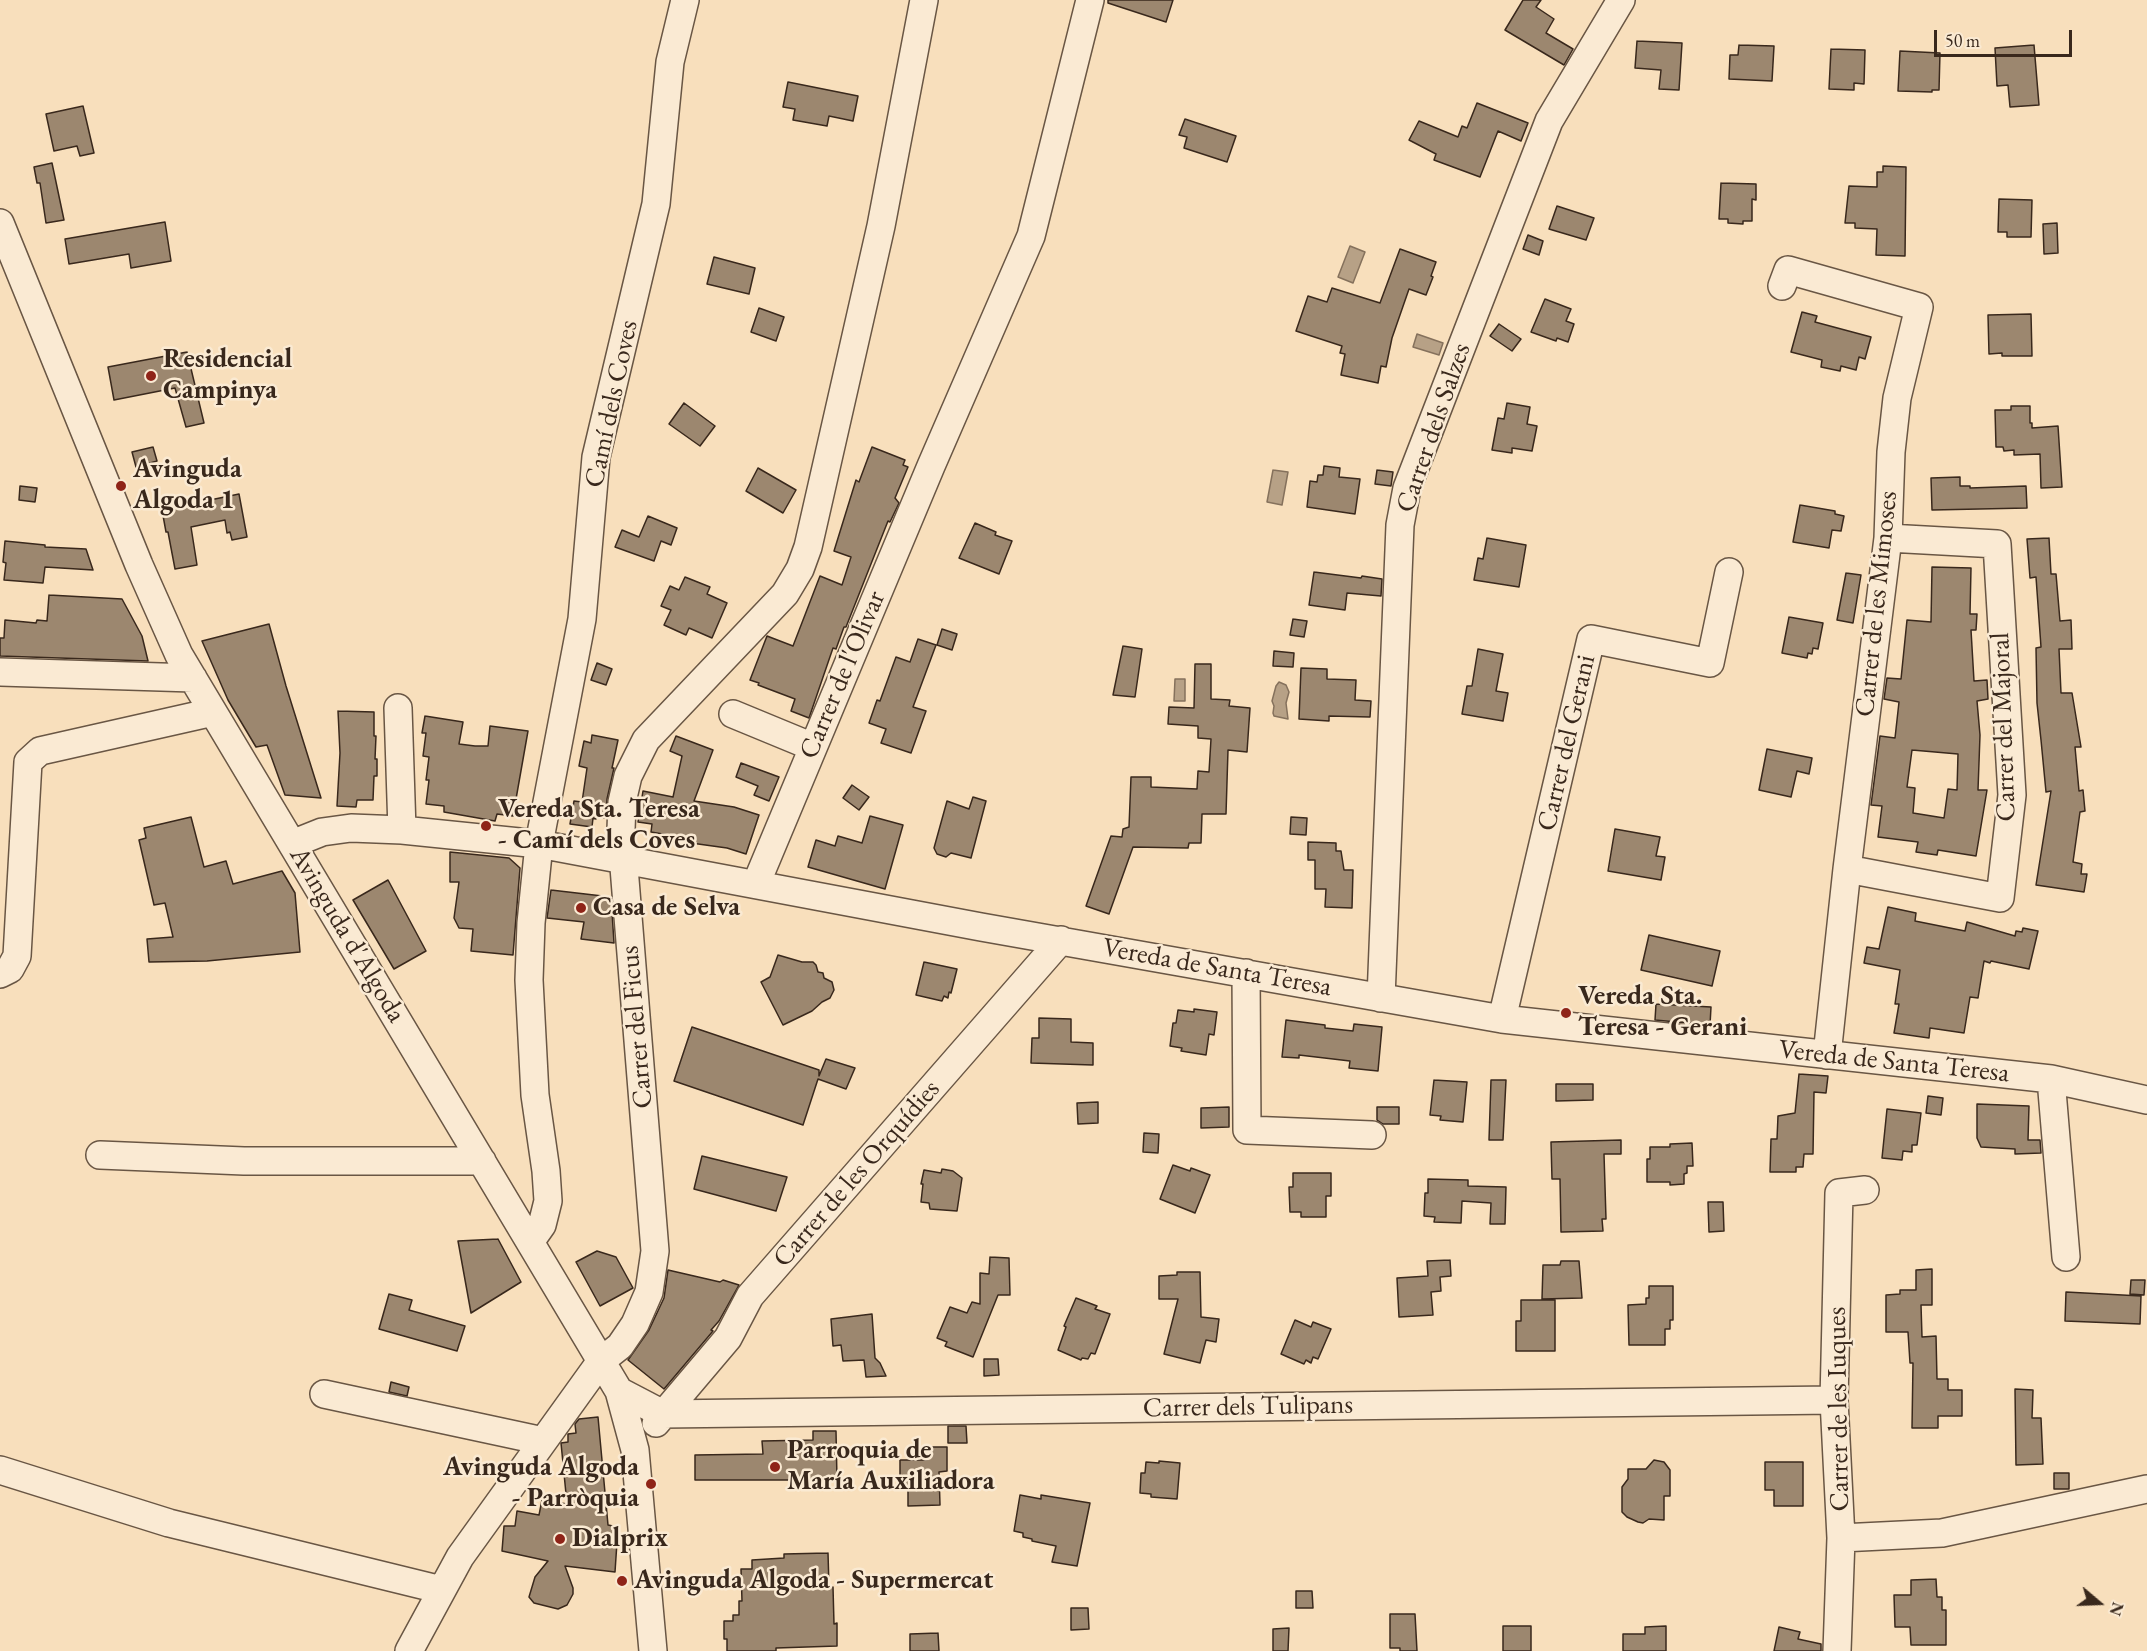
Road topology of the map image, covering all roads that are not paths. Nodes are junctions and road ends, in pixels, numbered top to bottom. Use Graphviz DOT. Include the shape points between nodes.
graph roads {
  1 [pos="685,0"];
  2 [pos="924,0"];
  3 [pos="1090,0"];
  4 [pos="1621,0"];
  5 [pos="0,223"];
  6 [pos="1782,286"];
  7 [pos="1888,538"];
  8 [pos="1728,572"];
  9 [pos="0,672"];
  10 [pos="193,678"];
  11 [pos="398,708"];
  12 [pos="213,712"];
  13 [pos="733,714"];
  14 [pos="813,747"];
  15 [pos="402,830"];
  16 [pos="292,844"];
  17 [pos="539,844"];
  18 [pos="624,860"];
  19 [pos="1847,869"];
  20 [pos="756,884"];
  21 [pos="1061,940"];
  22 [pos="0,974"];
  23 [pos="1246,974"];
  24 [pos="1382,998"];
  25 [pos="1502,1019"];
  26 [pos="1827,1055"];
  27 [pos="2051,1079"];
  28 [pos="2147,1100"];
  29 [pos="1372,1135"];
  30 [pos="100,1155"];
  31 [pos="482,1161"];
  32 [pos="1865,1190"];
  33 [pos="530,1242"];
  34 [pos="2066,1257"];
  35 [pos="601,1361"];
  36 [pos="619,1391"];
  37 [pos="324,1394"];
  38 [pos="1834,1400"];
  39 [pos="663,1414"];
  40 [pos="543,1441"];
  41 [pos="635,1450"];
  42 [pos="0,1470"];
  43 [pos="2147,1488"];
  44 [pos="1842,1538"];
  45 [pos="442,1590"];
  46 [pos="409,1651"];
  47 [pos="653,1651"];
  48 [pos="1837,1651"];
  1 -- 17 [label="street, Camí dels Coves" via="670,62 656,204 596,457 582,619"];
  2 -- 18 [label="street, Carrer del Ficus" via="881,226 808,547 785,594 646,740 628,776 622,802"];
  3 -- 14 [label="street, Carrer de l'Olivar" via="1031,236"];
  4 -- 24 [label="street, Carrer dels Salzes" via="1550,122 1407,488 1400,525"];
  5 -- 10 [label="street, Avinguda d'Algoda" via="139,565"];
  6 -- 7 [label="street, Carrer de les Mimoses" via="1788,270 1919,307 1897,398"];
  7 -- 19 [label="street, Carrer de les Mimoses"];
  7 -- 19 [label="street, Carrer del Majoral" via="1997,544 2012,795 2000,898"];
  8 -- 25 [label="street, Carrer del Gerani" via="1710,663 1592,639"];
  9 -- 10 [label="street"];
  10 -- 12 [label="street, Avinguda d'Algoda"];
  11 -- 15 [label="street"];
  12 -- 16 [label="street, Avinguda d'Algoda"];
  12 -- 22 [label="street" via="40,751 28,762 17,956 10,969"];
  13 -- 14 [label="street"];
  14 -- 20 [label="street, Carrer de l'Olivar"];
  15 -- 16 [label="street, Vereda de Santa Teresa" via="351,828 322,832"];
  15 -- 17 [label="street, Vereda de Santa Teresa"];
  16 -- 31 [label="street, Avinguda d'Algoda"];
  17 -- 18 [label="street, Vereda de Santa Teresa"];
  17 -- 33 [label="street, Camí dels Coves" via="528,980 535,1095 548,1201 542,1225"];
  18 -- 20 [label="street, Vereda de Santa Teresa"];
  18 -- 35 [label="street, Carrer del Ficus" via="655,1251 649,1292 635,1324 620,1346"];
  19 -- 26 [label="street, Carrer de les Mimoses"];
  20 -- 21 [label="street, Vereda de Santa Teresa"];
  21 -- 23 [label="street, Vereda de Santa Teresa"];
  21 -- 39 [label="street, Carrer de les Orquídies" via="750,1296 728,1338"];
  23 -- 24 [label="street, Vereda de Santa Teresa"];
  23 -- 29 [label="street" via="1247,1130"];
  24 -- 25 [label="street, Vereda de Santa Teresa"];
  25 -- 26 [label="street, Vereda de Santa Teresa"];
  26 -- 27 [label="street, Vereda de Santa Teresa"];
  27 -- 28 [label="street, Vereda de Santa Teresa"];
  27 -- 34 [label="street"];
  30 -- 31 [label="street" via="244,1161"];
  31 -- 33 [label="street, Avinguda d'Algoda"];
  32 -- 38 [label="street, Carrer de les Iuques" via="1839,1193"];
  33 -- 35 [label="street, Avinguda d'Algoda"];
  35 -- 36 [label="street, Avinguda d'Algoda"];
  35 -- 40 [label="street, Carrer del Ficus"];
  36 -- 39 [label="street, Carrer dels Tulipans"];
  36 -- 41 [label="street, Avinguda d'Algoda"];
  37 -- 40 [label="street"];
  38 -- 39 [label="street, Carrer dels Tulipans"];
  38 -- 44 [label="street, Carrer de les Iuques"];
  39 -- 41 [label="street"];
  40 -- 45 [label="street, Carrer del Ficus" via="460,1557"];
  41 -- 47 [label="street, Avinguda d'Algoda"];
  42 -- 45 [label="street" via="169,1523"];
  43 -- 44 [label="street" via="1942,1533"];
  44 -- 48 [label="street, Carrer de les Iuques"];
  45 -- 46 [label="street, Carrer del Ficus"];
}
